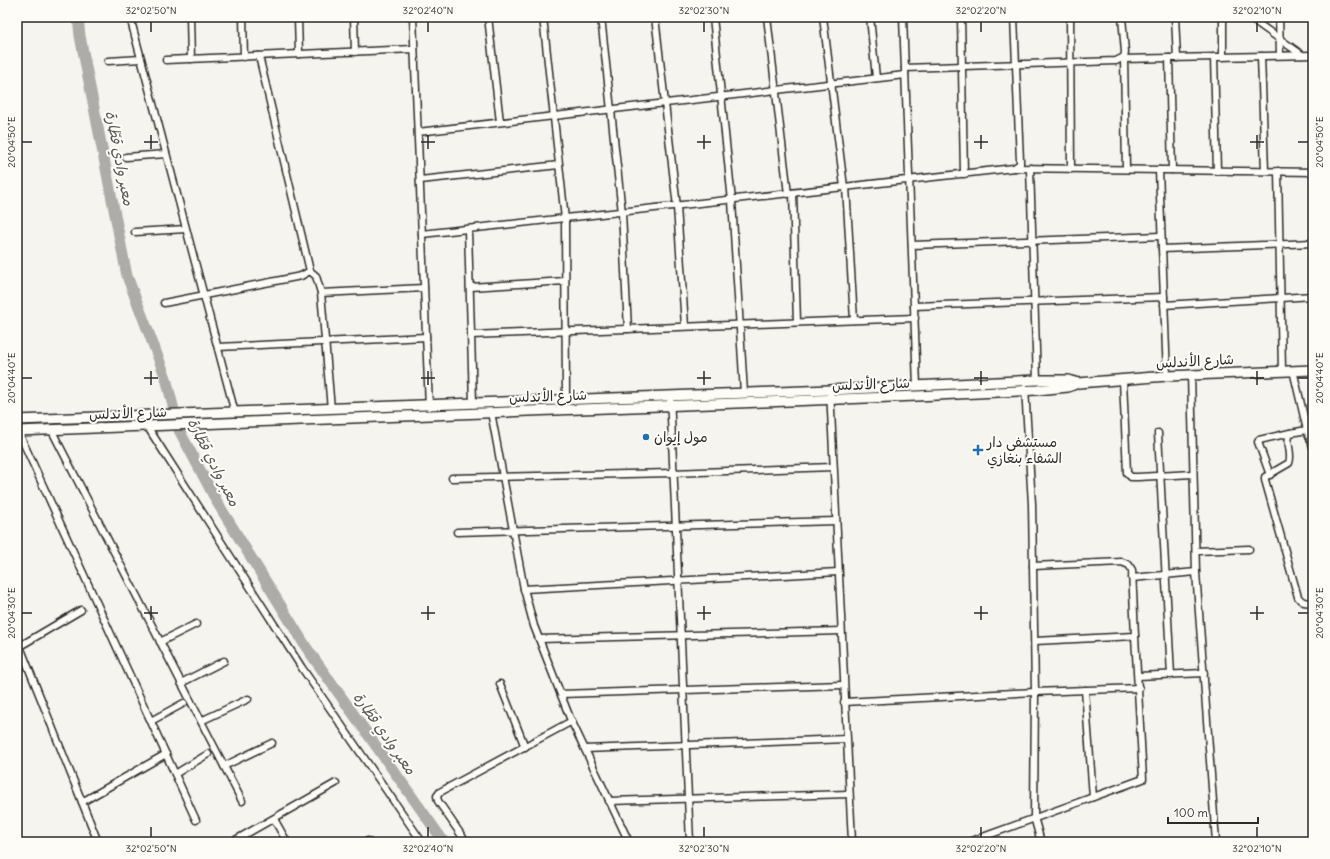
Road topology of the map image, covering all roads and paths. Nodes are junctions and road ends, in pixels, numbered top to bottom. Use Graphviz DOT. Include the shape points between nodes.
graph roads {
  1 [pos="130,17"];
  2 [pos="190,17"];
  3 [pos="243,17"];
  4 [pos="298,17"];
  5 [pos="354,17"];
  6 [pos="413,17"];
  7 [pos="488,17"];
  8 [pos="543,17"];
  9 [pos="601,17"];
  10 [pos="655,17"];
  11 [pos="713,17"];
  12 [pos="767,17"];
  13 [pos="823,17"];
  14 [pos="870,17"];
  15 [pos="903,17"];
  16 [pos="961,17"];
  17 [pos="1014,17"];
  18 [pos="1070,17"];
  19 [pos="1122,17"];
  20 [pos="1175,17"];
  21 [pos="1223,17"];
  22 [pos="1249,17"];
  23 [pos="1279,17"];
  24 [pos="1280,39"];
  25 [pos="414,49"];
  26 [pos="355,52"];
  27 [pos="299,54"];
  28 [pos="1280,55"];
  29 [pos="1302,55"];
  30 [pos="1313,55"];
  31 [pos="259,56"];
  32 [pos="1261,56"];
  33 [pos="244,57"];
  34 [pos="1214,57"];
  35 [pos="1223,57"];
  36 [pos="1123,58"];
  37 [pos="1169,58"];
  38 [pos="1177,58"];
  39 [pos="141,59"];
  40 [pos="191,59"];
  41 [pos="166,60"];
  42 [pos="108,61"];
  43 [pos="1070,62"];
  44 [pos="1016,64"];
  45 [pos="962,65"];
  46 [pos="905,71"];
  47 [pos="876,78"];
  48 [pos="831,84"];
  49 [pos="775,90"];
  50 [pos="721,97"];
  51 [pos="665,103"];
  52 [pos="610,110"];
  53 [pos="555,116"];
  54 [pos="500,122"];
  55 [pos="418,132"];
  56 [pos="166,154"];
  57 [pos="126,157"];
  58 [pos="559,165"];
  59 [pos="1014,168"];
  60 [pos="1030,168"];
  61 [pos="1071,169"];
  62 [pos="1126,170"];
  63 [pos="1159,170"];
  64 [pos="1172,170"];
  65 [pos="1217,171"];
  66 [pos="1264,171"];
  67 [pos="1278,171"];
  68 [pos="1313,172"];
  69 [pos="964,174"];
  70 [pos="910,179"];
  71 [pos="420,180"];
  72 [pos="845,187"];
  73 [pos="790,194"];
  74 [pos="732,201"];
  75 [pos="677,207"];
  76 [pos="622,213"];
  77 [pos="565,220"];
  78 [pos="186,229"];
  79 [pos="468,230"];
  80 [pos="135,232"];
  81 [pos="422,234"];
  82 [pos="1162,236"];
  83 [pos="1033,241"];
  84 [pos="1313,243"];
  85 [pos="1280,244"];
  86 [pos="912,245"];
  87 [pos="1162,249"];
  88 [pos="310,270"];
  89 [pos="565,281"];
  90 [pos="470,287"];
  91 [pos="424,288"];
  92 [pos="320,293"];
  93 [pos="204,295"];
  94 [pos="1313,296"];
  95 [pos="1164,297"];
  96 [pos="1281,298"];
  97 [pos="1035,302"];
  98 [pos="164,303"];
  99 [pos="1164,304"];
  100 [pos="914,306"];
  101 [pos="915,318"];
  102 [pos="854,320"];
  103 [pos="797,322"];
  104 [pos="740,324"];
  105 [pos="685,326"];
  106 [pos="628,329"];
  107 [pos="565,332"];
  108 [pos="471,335"];
  109 [pos="426,337"];
  110 [pos="325,342"];
  111 [pos="218,347"];
  112 [pos="1293,370"];
  113 [pos="1313,370"];
  114 [pos="1282,371"];
  115 [pos="1191,374"];
  116 [pos="1167,376"];
  117 [pos="1037,380"];
  118 [pos="1123,380"];
  119 [pos="1024,381"];
  120 [pos="1078,382"];
  121 [pos="917,386"];
  122 [pos="830,390"];
  123 [pos="1026,391"];
  124 [pos="744,392"];
  125 [pos="670,396"];
  126 [pos="566,399"];
  127 [pos="830,400"];
  128 [pos="473,403"];
  129 [pos="429,405"];
  130 [pos="670,406"];
  131 [pos="331,409"];
  132 [pos="491,412"];
  133 [pos="235,413"];
  134 [pos="429,414"];
  135 [pos="17,420"];
  136 [pos="147,426"];
  137 [pos="51,429"];
  138 [pos="1307,430"];
  139 [pos="18,431"];
  140 [pos="1158,432"];
  141 [pos="1290,433"];
  142 [pos="1312,443"];
  143 [pos="833,467"];
  144 [pos="672,473"];
  145 [pos="1193,474"];
  146 [pos="1270,475"];
  147 [pos="1161,476"];
  148 [pos="452,478"];
  149 [pos="503,478"];
  150 [pos="836,521"];
  151 [pos="675,526"];
  152 [pos="513,531"];
  153 [pos="457,532"];
  154 [pos="1249,549"];
  155 [pos="1196,551"];
  156 [pos="1033,566"];
  157 [pos="838,572"];
  158 [pos="1196,572"];
  159 [pos="1166,575"];
  160 [pos="1132,578"];
  161 [pos="677,581"];
  162 [pos="524,589"];
  163 [pos="1313,602"];
  164 [pos="81,610"];
  165 [pos="196,624"];
  166 [pos="841,631"];
  167 [pos="680,635"];
  168 [pos="1135,636"];
  169 [pos="17,639"];
  170 [pos="539,639"];
  171 [pos="1035,641"];
  172 [pos="160,642"];
  173 [pos="20,646"];
  174 [pos="224,660"];
  175 [pos="1204,673"];
  176 [pos="1171,675"];
  177 [pos="1138,676"];
  178 [pos="182,683"];
  179 [pos="500,684"];
  180 [pos="843,685"];
  181 [pos="1139,688"];
  182 [pos="682,690"];
  183 [pos="1085,690"];
  184 [pos="1036,692"];
  185 [pos="561,694"];
  186 [pos="248,699"];
  187 [pos="844,702"];
  188 [pos="184,703"];
  189 [pos="151,721"];
  190 [pos="201,721"];
  191 [pos="572,722"];
  192 [pos="846,739"];
  193 [pos="272,743"];
  194 [pos="685,745"];
  195 [pos="526,747"];
  196 [pos="585,749"];
  197 [pos="166,754"];
  198 [pos="208,754"];
  199 [pos="224,766"];
  200 [pos="175,774"];
  201 [pos="336,783"];
  202 [pos="849,794"];
  203 [pos="1093,797"];
  204 [pos="688,800"];
  205 [pos="242,801"];
  206 [pos="609,801"];
  207 [pos="82,802"];
  208 [pos="1034,817"];
  209 [pos="274,819"];
  210 [pos="196,820"];
  211 [pos="98,842"];
  212 [pos="232,842"];
  213 [pos="287,842"];
  214 [pos="422,842"];
  215 [pos="466,842"];
  216 [pos="629,842"];
  217 [pos="690,842"];
  218 [pos="852,842"];
  219 [pos="968,842"];
  220 [pos="1041,842"];
  221 [pos="1216,842"];
  1 -- 39 [label="street"];
  2 -- 40 [label="street"];
  3 -- 33 [label="street"];
  4 -- 27 [label="street"];
  5 -- 26 [label="street"];
  6 -- 25 [label="street"];
  7 -- 54 [label="street"];
  8 -- 53 [label="street"];
  9 -- 52 [label="street"];
  10 -- 51 [label="street"];
  11 -- 50 [label="street"];
  12 -- 49 [label="street"];
  13 -- 48 [label="street"];
  14 -- 47 [label="street"];
  15 -- 46 [label="street"];
  16 -- 45 [label="street"];
  17 -- 44 [label="street"];
  18 -- 43 [label="street"];
  19 -- 36 [label="street"];
  20 -- 38 [label="street"];
  21 -- 35 [label="street"];
  22 -- 24 [label="street"];
  23 -- 24 [label="street"];
  24 -- 28 [label="street"];
  24 -- 29 [label="street"];
  25 -- 26 [label="street"];
  25 -- 55 [label="street"];
  26 -- 27 [label="street"];
  27 -- 31 [label="street"];
  28 -- 29 [label="street"];
  28 -- 32 [label="street"];
  29 -- 30 [label="street"];
  31 -- 33 [label="street"];
  31 -- 88 [label="street"];
  32 -- 35 [label="street"];
  32 -- 66 [label="street"];
  33 -- 40 [label="street"];
  34 -- 35 [label="street"];
  34 -- 38 [label="street"];
  34 -- 65 [label="street"];
  36 -- 37 [label="street"];
  36 -- 43 [label="street" via="1116,61"];
  36 -- 62 [label="street"];
  37 -- 38 [label="street"];
  37 -- 64 [label="street"];
  39 -- 42 [label="street"];
  39 -- 56 [label="street"];
  40 -- 41 [label="street"];
  43 -- 44 [label="street"];
  43 -- 61 [label="street"];
  44 -- 45 [label="street"];
  44 -- 59 [label="street" via="1020,164"];
  45 -- 46 [label="street"];
  45 -- 69 [label="street"];
  46 -- 47 [label="street"];
  46 -- 70 [label="street"];
  47 -- 48 [label="street"];
  48 -- 49 [label="street"];
  48 -- 72 [label="street"];
  49 -- 50 [label="street"];
  49 -- 73 [label="street"];
  50 -- 51 [label="street"];
  50 -- 74 [label="street"];
  51 -- 52 [label="street"];
  51 -- 75 [label="street"];
  52 -- 53 [label="street"];
  52 -- 76 [label="street"];
  53 -- 54 [label="street"];
  53 -- 58 [label="street"];
  54 -- 55 [label="street"];
  55 -- 71 [label="street"];
  56 -- 57 [label="street"];
  56 -- 78 [label="street"];
  58 -- 71 [label="street"];
  58 -- 77 [label="street"];
  59 -- 60 [label="street"];
  59 -- 69 [label="street"];
  60 -- 61 [label="street"];
  60 -- 83 [label="street"];
  61 -- 62 [label="street"];
  62 -- 63 [label="street"];
  63 -- 64 [label="street"];
  63 -- 82 [label="street"];
  64 -- 65 [label="street"];
  65 -- 66 [label="street"];
  66 -- 67 [label="street"];
  67 -- 68 [label="street"];
  67 -- 85 [label="street"];
  69 -- 70 [label="street"];
  70 -- 72 [label="street"];
  70 -- 86 [label="street"];
  71 -- 81 [label="street"];
  72 -- 73 [label="street"];
  72 -- 102 [label="street"];
  73 -- 74 [label="street"];
  73 -- 103 [label="street"];
  74 -- 75 [label="street"];
  74 -- 104 [label="street"];
  75 -- 76 [label="street"];
  75 -- 105 [label="street"];
  76 -- 77 [label="street"];
  76 -- 106 [label="street"];
  77 -- 79 [label="street"];
  77 -- 89 [label="street"];
  78 -- 80 [label="street"];
  78 -- 93 [label="street"];
  79 -- 81 [label="street"];
  79 -- 90 [label="street"];
  81 -- 91 [label="street"];
  82 -- 83 [label="street"];
  82 -- 87 [label="street"];
  83 -- 86 [label="street"];
  83 -- 97 [label="street"];
  84 -- 85 [label="street"];
  85 -- 87 [label="street"];
  85 -- 96 [label="street"];
  86 -- 100 [label="street"];
  87 -- 95 [label="street"];
  88 -- 92 [label="street" via="316,276"];
  88 -- 93 [label="street" via="301,276"];
  89 -- 90 [label="street"];
  89 -- 107 [label="street"];
  90 -- 108 [label="street"];
  91 -- 92 [label="street"];
  91 -- 109 [label="street"];
  92 -- 110 [label="street"];
  93 -- 98 [label="street"];
  93 -- 111 [label="street"];
  94 -- 96 [label="street"];
  95 -- 97 [label="street"];
  95 -- 99 [label="street"];
  96 -- 99 [label="street"];
  96 -- 114 [label="street"];
  97 -- 100 [label="street"];
  97 -- 117 [label="street"];
  99 -- 116 [label="street"];
  100 -- 101 [label="street"];
  101 -- 102 [label="street"];
  101 -- 121 [label="street"];
  102 -- 103 [label="street"];
  103 -- 104 [label="street"];
  104 -- 105 [label="street"];
  104 -- 124 [label="street"];
  105 -- 106 [label="street"];
  106 -- 107 [label="street"];
  107 -- 108 [label="street"];
  107 -- 126 [label="street"];
  108 -- 128 [label="street"];
  109 -- 110 [label="street"];
  109 -- 129 [label="street"];
  110 -- 111 [label="street"];
  110 -- 131 [label="street"];
  111 -- 133 [label="street"];
  112 -- 113 [label="main road, شارع الأندلس"];
  112 -- 114 [label="main road, شارع الأندلس"];
  112 -- 138 [label="street"];
  114 -- 115 [label="main road, شارع الأندلس"];
  115 -- 116 [label="main road, شارع الأندلس"];
  115 -- 145 [label="street"];
  116 -- 118 [label="main road, شارع الأندلس"];
  117 -- 119 [label="main road, شارع الأندلس"];
  117 -- 120 [label="main road, شارع الأندلس"];
  118 -- 120 [label="main road, شارع الأندلس"];
  118 -- 147 [label="street" via="1127,473 1131,476"];
  119 -- 121 [label="main road, شارع الأندلس"];
  119 -- 123 [label="street"];
  120 -- 123 [label="main road, شارع الأندلس" via="1068,387"];
  121 -- 122 [label="main road, شارع الأندلس"];
  122 -- 124 [label="main road, شارع الأندلس"];
  122 -- 127 [label="street"];
  123 -- 127 [label="main road, شارع الأندلس"];
  123 -- 156 [label="street"];
  124 -- 125 [label="main road, شارع الأندلس"];
  125 -- 126 [label="main road, شارع الأندلس"];
  125 -- 130 [label="street"];
  126 -- 128 [label="main road, شارع الأندلس"];
  127 -- 130 [label="main road, شارع الأندلس"];
  127 -- 143 [label="street"];
  128 -- 129 [label="main road, شارع الأندلس"];
  129 -- 131 [label="main road, شارع الأندلس"];
  129 -- 134 [label="street"];
  130 -- 132 [label="main road, شارع الأندلس"];
  130 -- 144 [label="street"];
  131 -- 133 [label="main road, شارع الأندلس"];
  132 -- 134 [label="main road, شارع الأندلس"];
  132 -- 149 [label="street"];
  133 -- 135 [label="main road, شارع الأندلس"];
  134 -- 136 [label="main road, شارع الأندلس"];
  136 -- 137 [label="main road, شارع الأندلس"];
  136 -- 214 [label="street" via="302,668"];
  137 -- 139 [label="main road, شارع الأندلس"];
  137 -- 172 [label="street"];
  138 -- 141 [label="street"];
  138 -- 142 [label="street"];
  139 -- 189 [label="street"];
  140 -- 147 [label="street"];
  141 -- 146 [label="street" via="1289,463"];
  141 -- 146 [label="street" via="1258,442"];
  143 -- 144 [label="street"];
  143 -- 150 [label="street"];
  144 -- 149 [label="street"];
  144 -- 151 [label="street"];
  145 -- 147 [label="street"];
  145 -- 155 [label="street"];
  146 -- 163 [label="street" via="1265,477 1265,480 1298,597 1301,602"];
  147 -- 159 [label="street"];
  148 -- 149 [label="street"];
  149 -- 152 [label="street"];
  150 -- 151 [label="street"];
  150 -- 157 [label="street"];
  151 -- 152 [label="street"];
  151 -- 161 [label="street"];
  152 -- 153 [label="street"];
  152 -- 162 [label="street"];
  154 -- 155 [label="street"];
  155 -- 158 [label="street"];
  156 -- 160 [label="street" via="1122,562 1129,565"];
  156 -- 171 [label="street"];
  157 -- 161 [label="street"];
  157 -- 166 [label="street"];
  158 -- 159 [label="street"];
  158 -- 175 [label="street"];
  159 -- 160 [label="street"];
  159 -- 176 [label="street"];
  160 -- 168 [label="street"];
  161 -- 162 [label="street"];
  161 -- 167 [label="street"];
  162 -- 170 [label="street"];
  164 -- 173 [label="street"];
  165 -- 172 [label="street"];
  166 -- 167 [label="street"];
  166 -- 180 [label="street"];
  167 -- 170 [label="street"];
  167 -- 182 [label="street"];
  168 -- 171 [label="street"];
  168 -- 177 [label="street"];
  169 -- 173 [label="street"];
  170 -- 185 [label="street"];
  171 -- 184 [label="street"];
  172 -- 178 [label="street"];
  173 -- 207 [label="street"];
  174 -- 178 [label="street"];
  175 -- 176 [label="street"];
  175 -- 221 [label="street"];
  176 -- 177 [label="street"];
  177 -- 181 [label="street"];
  178 -- 190 [label="street"];
  179 -- 195 [label="street"];
  180 -- 182 [label="street"];
  180 -- 187 [label="street"];
  181 -- 183 [label="street"];
  181 -- 203 [label="street" via="1143,779"];
  182 -- 185 [label="street"];
  182 -- 194 [label="street"];
  183 -- 184 [label="street"];
  183 -- 203 [label="street"];
  184 -- 187 [label="street"];
  184 -- 208 [label="street"];
  185 -- 191 [label="street"];
  186 -- 190 [label="street"];
  187 -- 192 [label="street"];
  188 -- 189 [label="street"];
  189 -- 197 [label="street"];
  190 -- 199 [label="street"];
  191 -- 195 [label="street"];
  191 -- 196 [label="street"];
  192 -- 194 [label="street"];
  192 -- 202 [label="street"];
  193 -- 199 [label="street"];
  194 -- 196 [label="street"];
  194 -- 204 [label="street"];
  195 -- 215 [label="street" via="440,792 437,796"];
  196 -- 206 [label="street"];
  197 -- 200 [label="street"];
  197 -- 207 [label="street"];
  198 -- 200 [label="street"];
  199 -- 205 [label="street"];
  200 -- 210 [label="street"];
  201 -- 209 [label="street"];
  202 -- 204 [label="street"];
  202 -- 218 [label="street"];
  203 -- 208 [label="street"];
  204 -- 206 [label="street"];
  204 -- 217 [label="street"];
  206 -- 216 [label="street"];
  207 -- 211 [label="street"];
  208 -- 219 [label="street"];
  208 -- 220 [label="street"];
  209 -- 212 [label="street"];
  209 -- 213 [label="street"];
}
